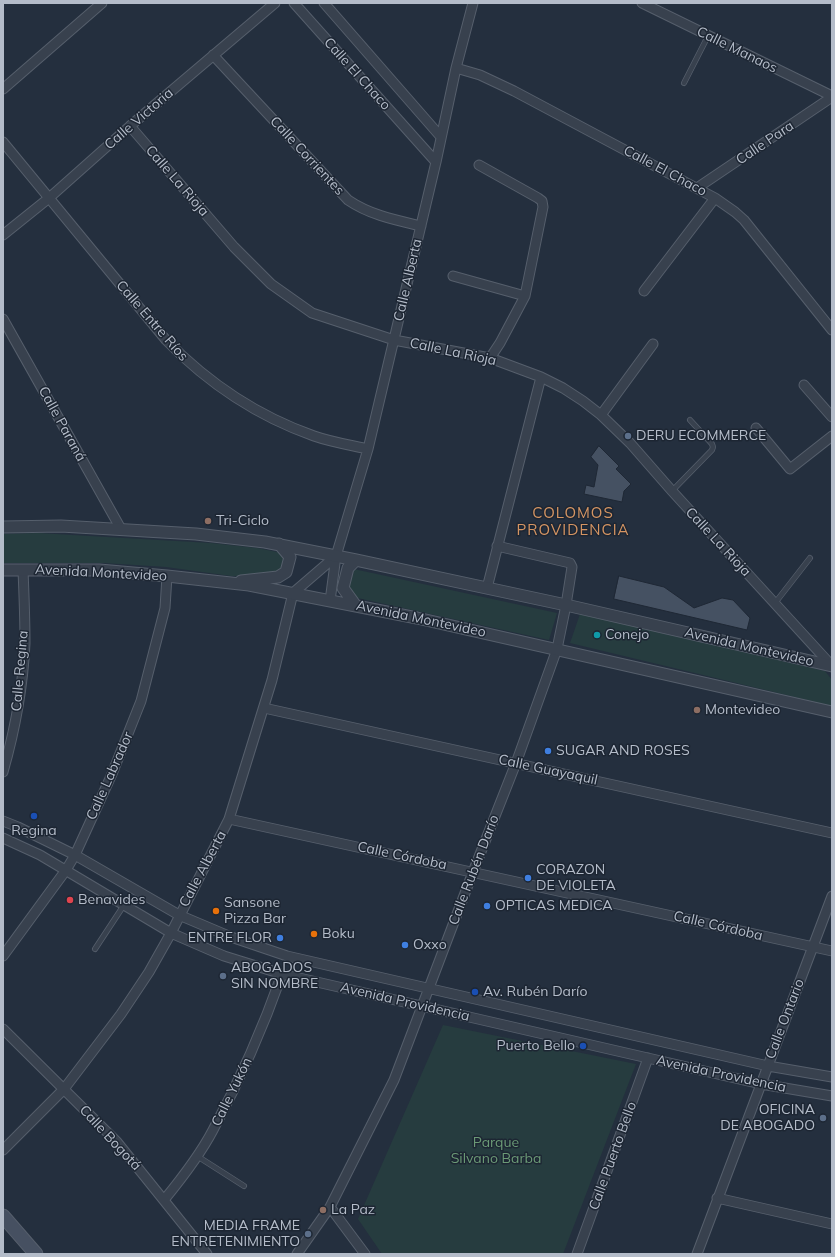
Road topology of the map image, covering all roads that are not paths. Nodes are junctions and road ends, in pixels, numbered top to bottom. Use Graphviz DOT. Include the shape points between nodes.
graph roads {
  1 [pos="102,3"];
  2 [pos="275,3"];
  3 [pos="294,3"];
  4 [pos="324,3"];
  5 [pos="473,3"];
  6 [pos="642,3"];
  7 [pos="708,36"];
  8 [pos="213,55"];
  9 [pos="456,68"];
  10 [pos="684,83"];
  11 [pos="3,89"];
  12 [pos="832,97"];
  13 [pos="130,126"];
  14 [pos="442,137"];
  15 [pos="3,142"];
  16 [pos="436,162"];
  17 [pos="479,165"];
  18 [pos="697,188"];
  19 [pos="50,198"];
  20 [pos="715,198"];
  21 [pos="421,226"];
  22 [pos="3,235"];
  23 [pos="453,276"];
  24 [pos="644,291"];
  25 [pos="525,296"];
  26 [pos="3,319"];
  27 [pos="832,330"];
  28 [pos="394,340"];
  29 [pos="653,344"];
  30 [pos="490,358"];
  31 [pos="541,377"];
  32 [pos="804,385"];
  33 [pos="601,415"];
  34 [pos="832,417"];
  35 [pos="690,420"];
  36 [pos="756,428"];
  37 [pos="832,436"];
  38 [pos="368,449"];
  39 [pos="672,492"];
  40 [pos="3,527"];
  41 [pos="121,529"];
  42 [pos="279,544"];
  43 [pos="497,546"];
  44 [pos="336,556"];
  45 [pos="810,558"];
  46 [pos="356,560"];
  47 [pos="3,570"];
  48 [pos="23,570"];
  49 [pos="168,576"];
  50 [pos="230,583"];
  51 [pos="487,588"];
  52 [pos="293,593"];
  53 [pos="330,601"];
  54 [pos="775,603"];
  55 [pos="566,605"];
  56 [pos="356,606"];
  57 [pos="557,649"];
  58 [pos="832,666"];
  59 [pos="264,708"];
  60 [pos="832,712"];
  61 [pos="516,763"];
  62 [pos="3,772"];
  63 [pos="229,819"];
  64 [pos="3,822"];
  65 [pos="832,833"];
  66 [pos="3,838"];
  67 [pos="74,855"];
  68 [pos="66,870"];
  69 [pos="473,872"];
  70 [pos="832,896"];
  71 [pos="124,905"];
  72 [pos="179,915"];
  73 [pos="171,933"];
  74 [pos="813,947"];
  75 [pos="95,950"];
  76 [pos="832,951"];
  77 [pos="3,956"];
  78 [pos="282,974"];
  79 [pos="428,988"];
  80 [pos="422,1006"];
  81 [pos="3,1030"];
  82 [pos="648,1058"];
  83 [pos="768,1066"];
  84 [pos="832,1076"];
  85 [pos="761,1084"];
  86 [pos="64,1089"];
  87 [pos="832,1096"];
  88 [pos="3,1150"];
  89 [pos="197,1156"];
  90 [pos="244,1186"];
  91 [pos="717,1198"];
  92 [pos="164,1200"];
  93 [pos="330,1207"];
  94 [pos="3,1216"];
  95 [pos="832,1224"];
  96 [pos="36,1254"];
  97 [pos="207,1254"];
  98 [pos="297,1254"];
  99 [pos="365,1254"];
  100 [pos="577,1254"];
  101 [pos="696,1254"];
  1 -- 11 [label="street"];
  2 -- 8 [label="street, Calle Victoria"];
  3 -- 16 [label="street, Calle El Chaco"];
  4 -- 14 [label="street, Calle El Chaco"];
  5 -- 9 [label="street, Calle Alberta"];
  6 -- 7 [label="street, Calle Manaos"];
  7 -- 10 [label="lane"];
  7 -- 12 [label="street, Calle Manaos"];
  8 -- 13 [label="street, Calle Victoria"];
  8 -- 21 [label="street, Calle Corrientes" via="348,200 381,216"];
  9 -- 14 [label="street, Calle Alberta"];
  9 -- 18 [label="street, Calle El Chaco" via="514,90"];
  12 -- 18 [label="street, Calle Para"];
  13 -- 19 [label="street, Calle Victoria"];
  13 -- 28 [label="street, Calle La Rioja" via="234,247 271,284 312,313"];
  14 -- 16 [label="street, Calle Alberta"];
  15 -- 19 [label="street, Calle Entre Ríos"];
  16 -- 21 [label="street, Calle Alberta"];
  17 -- 25 [label="street" via="542,201 543,207"];
  18 -- 20 [label="street, Calle El Chaco"];
  19 -- 22 [label="street, Calle Victoria"];
  19 -- 38 [label="street, Calle Entre Ríos" via="166,340 203,375 244,404 291,427 315,436"];
  20 -- 24 [label="street"];
  20 -- 27 [label="street, Calle El Chaco" via="744,220"];
  21 -- 28 [label="street, Calle Alberta"];
  23 -- 25 [label="street"];
  25 -- 30 [label="street"];
  26 -- 41 [label="street, Calle Paraná"];
  28 -- 30 [label="street, Calle La Rioja"];
  28 -- 38 [label="street, Calle Alberta"];
  29 -- 33 [label="street"];
  30 -- 31 [label="street, Calle La Rioja"];
  31 -- 33 [label="street, Calle La Rioja" via="563,388"];
  31 -- 43 [label="street"];
  32 -- 34 [label="street"];
  33 -- 39 [label="street, Calle La Rioja" via="630,443"];
  35 -- 39 [label="lane" via="713,447"];
  36 -- 37 [label="street" via="790,469"];
  38 -- 44 [label="street, Calle Alberta"];
  39 -- 54 [label="street, Calle La Rioja"];
  40 -- 41 [label="street, Avenida Montevideo"];
  41 -- 42 [label="street, Avenida Montevideo" via="196,534"];
  42 -- 44 [label="street, Avenida Montevideo"];
  42 -- 50 [label="street" via="290,557 284,574"];
  43 -- 51 [label="street"];
  43 -- 55 [label="street, Calle Rubén Darío" via="570,563 572,567"];
  44 -- 46 [label="street, Avenida Montevideo"];
  44 -- 52 [label="street"];
  44 -- 53 [label="street, Calle Alberta"];
  45 -- 54 [label="lane"];
  46 -- 51 [label="street, Avenida Montevideo"];
  46 -- 56 [label="street" via="348,568 343,588"];
  47 -- 48 [label="street, Avenida Montevideo"];
  48 -- 49 [label="street, Avenida Montevideo" via="98,570"];
  48 -- 62 [label="street, Calle Regina" via="25,643 20,697"];
  49 -- 50 [label="street, Avenida Montevideo"];
  49 -- 67 [label="street, Calle Labrador" via="165,608 141,702 112,774"];
  50 -- 52 [label="street, Avenida Montevideo"];
  51 -- 55 [label="street, Avenida Montevideo"];
  52 -- 53 [label="street, Avenida Montevideo"];
  52 -- 59 [label="street, Calle Alberta"];
  53 -- 56 [label="street, Avenida Montevideo"];
  54 -- 58 [label="street, Calle La Rioja"];
  55 -- 57 [label="street, Calle Rubén Darío"];
  55 -- 58 [label="street, Avenida Montevideo"];
  56 -- 57 [label="street, Avenida Montevideo"];
  57 -- 60 [label="street, Avenida Montevideo"];
  57 -- 61 [label="street, Calle Rubén Darío"];
  59 -- 61 [label="street, Calle Guayaquil"];
  59 -- 63 [label="street, Calle Alberta"];
  61 -- 65 [label="street, Calle Guayaquil"];
  61 -- 69 [label="street, Calle Rubén Darío"];
  63 -- 69 [label="street, Calle Córdoba"];
  63 -- 72 [label="street, Calle Alberta"];
  64 -- 67 [label="street, Avenida Providencia"];
  66 -- 68 [label="street, Avenida Providencia"];
  67 -- 68 [label="street, Calle Labrador"];
  67 -- 72 [label="street, Avenida Providencia"];
  68 -- 71 [label="street, Avenida Providencia"];
  68 -- 77 [label="street, Calle Labrador"];
  69 -- 74 [label="street, Calle Córdoba"];
  69 -- 79 [label="street, Calle Rubén Darío"];
  70 -- 74 [label="street, Calle Ontario"];
  71 -- 73 [label="street, Avenida Providencia"];
  71 -- 75 [label="lane"];
  72 -- 73 [label="street, Calle Alberta"];
  72 -- 79 [label="street, Avenida Providencia" via="231,937 287,956"];
  73 -- 78 [label="street, Avenida Providencia" via="224,956"];
  73 -- 86 [label="street, Calle Alberta" via="121,1014"];
  74 -- 76 [label="street, Calle Córdoba"];
  74 -- 83 [label="street, Calle Ontario"];
  78 -- 80 [label="street, Avenida Providencia"];
  78 -- 89 [label="street, Calle Yukón" via="249,1058 213,1132"];
  79 -- 80 [label="street, Calle Rubén Darío"];
  79 -- 83 [label="street, Avenida Providencia"];
  80 -- 82 [label="street, Avenida Providencia"];
  80 -- 93 [label="street, Calle Rubén Darío" via="394,1080"];
  81 -- 86 [label="street, Calle Bogotá"];
  82 -- 85 [label="street, Avenida Providencia"];
  82 -- 100 [label="street, Calle Puerto Bello"];
  83 -- 84 [label="street, Avenida Providencia"];
  83 -- 85 [label="street, Calle Ontario"];
  85 -- 87 [label="street, Avenida Providencia"];
  85 -- 91 [label="street, Calle Ontario"];
  86 -- 88 [label="street, Calle Alberta"];
  86 -- 92 [label="street, Calle Bogotá" via="117,1142"];
  89 -- 90 [label="lane"];
  89 -- 92 [label="street, Calle Yukón"];
  91 -- 95 [label="street"];
  91 -- 101 [label="street, Calle Ontario"];
  92 -- 97 [label="street, Calle Bogotá"];
  93 -- 98 [label="street, Calle Rubén Darío"];
  93 -- 99 [label="street"];
  94 -- 96 [label="main road"];
}
